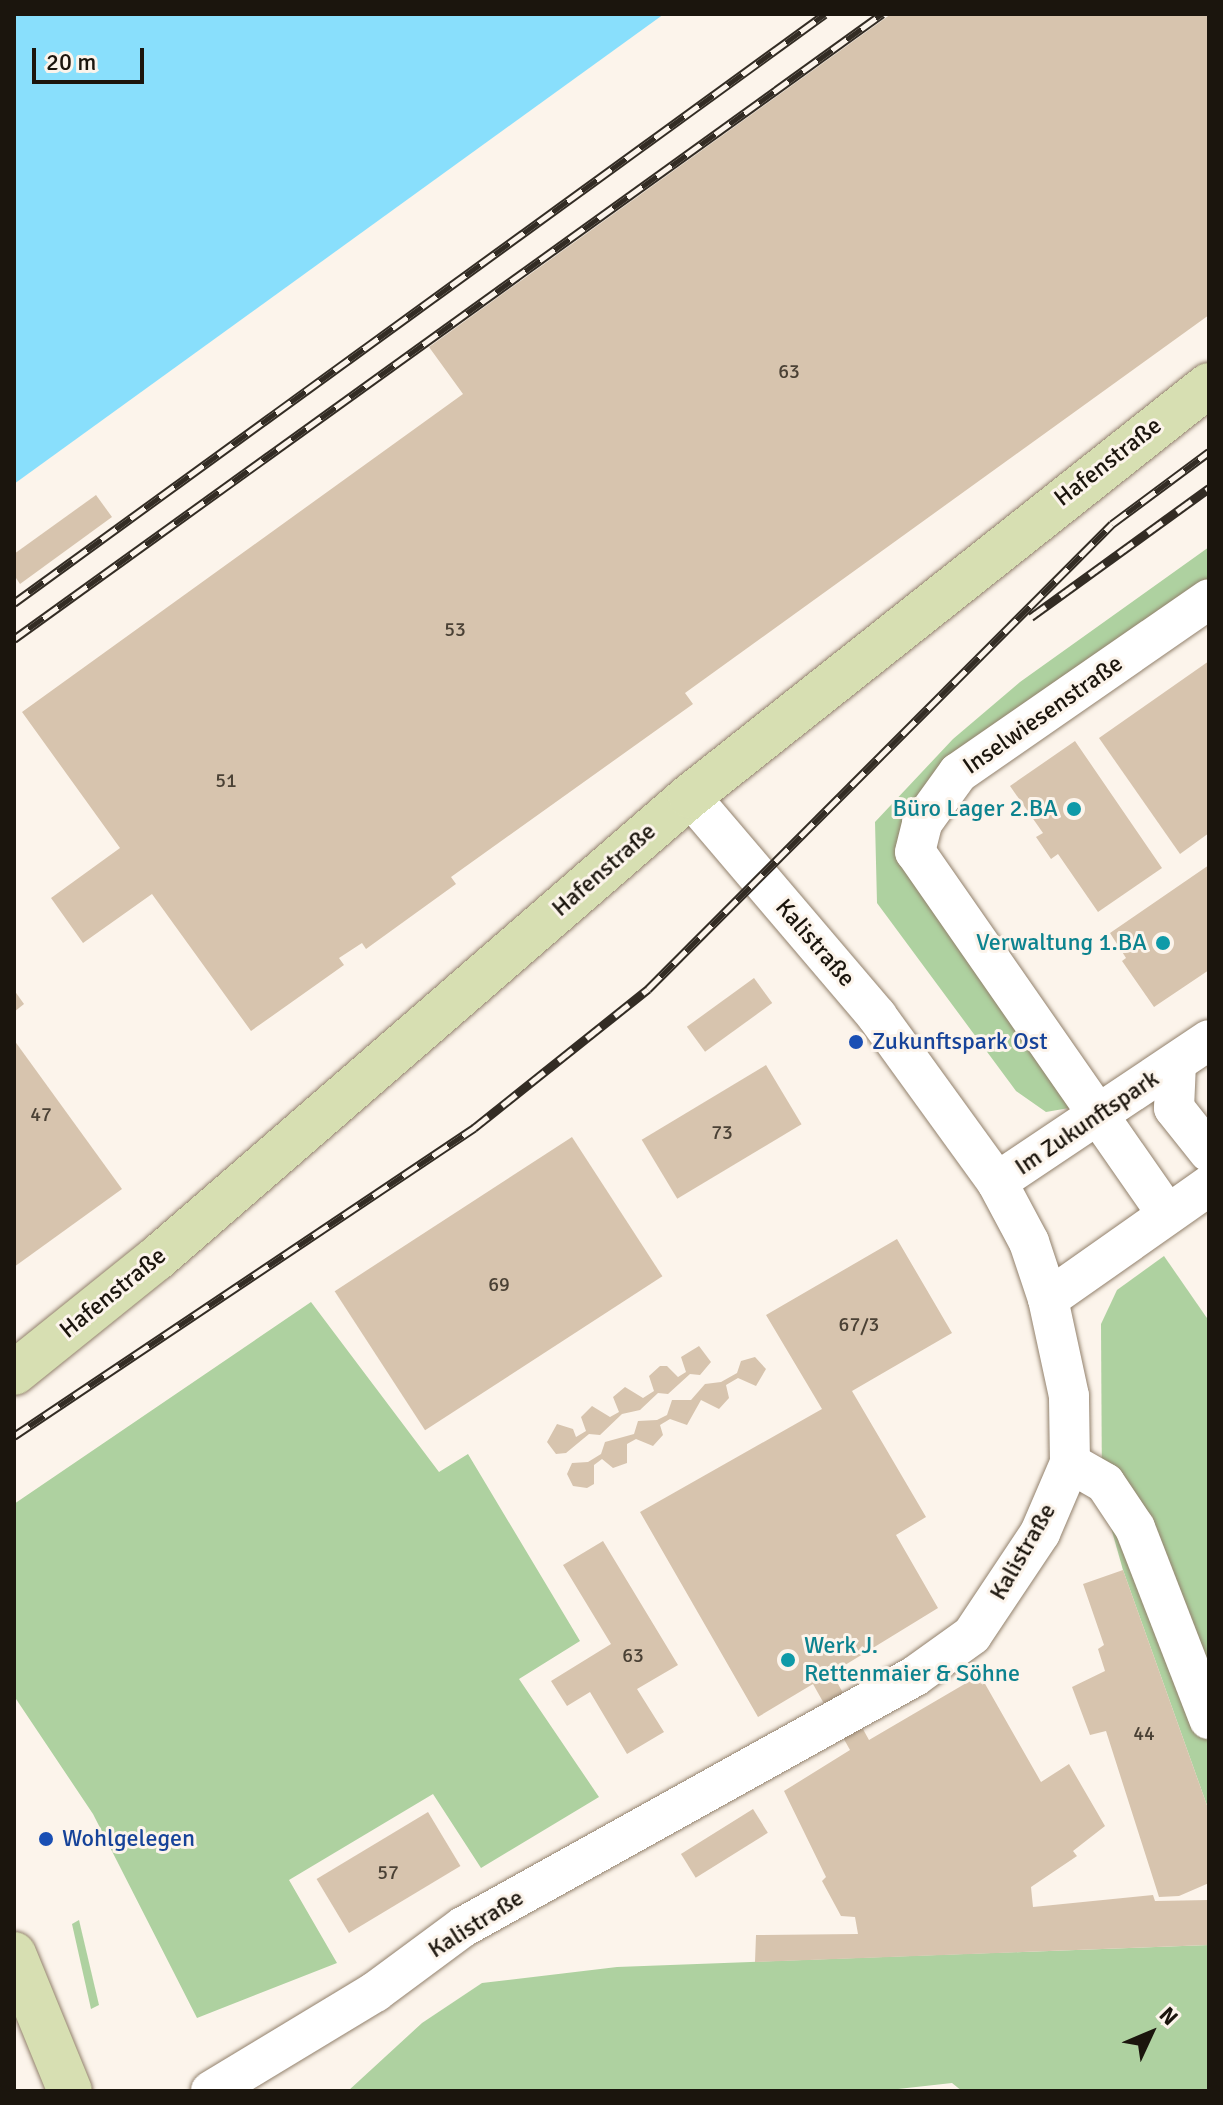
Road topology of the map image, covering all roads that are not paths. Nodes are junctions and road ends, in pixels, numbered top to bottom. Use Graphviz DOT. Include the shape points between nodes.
graph roads {
  1 [pos="1209,385"];
  2 [pos="1209,599"];
  3 [pos="690,796"];
  4 [pos="1209,1040"];
  5 [pos="1176,1063"];
  6 [pos="1098,1114"];
  7 [pos="1209,1152"];
  8 [pos="997,1182"];
  9 [pos="1209,1186"];
  10 [pos="1167,1214"];
  11 [pos="1048,1299"];
  12 [pos="14,1373"];
  13 [pos="1070,1463"];
  14 [pos="1209,1719"];
  15 [pos="14,1954"];
  16 [pos="70,2091"];
  17 [pos="211,2091"];
  1 -- 3 [label="main road, Hafenstraße"];
  2 -- 6 [label="street, Inselwiesenstraße" via="958,773 922,823 915,852"];
  3 -- 8 [label="street, Kalistraße" via="877,1016"];
  3 -- 12 [label="main road, Hafenstraße" via="156,1259"];
  4 -- 5 [label="street, Im Zukunftspark"];
  5 -- 6 [label="street, Im Zukunftspark"];
  5 -- 7 [label="street, Im Zukunftspark" via="1174,1108"];
  6 -- 8 [label="street, Im Zukunftspark"];
  6 -- 10 [label="street, Inselwiesenstraße"];
  8 -- 11 [label="street, Kalistraße" via="1029,1242"];
  9 -- 10 [label="street"];
  10 -- 11 [label="street"];
  11 -- 13 [label="street, Kalistraße" via="1069,1396"];
  13 -- 14 [label="street" via="1105,1483 1135,1528"];
  13 -- 17 [label="street, Kalistraße" via="1040,1533 972,1635 915,1676 463,1927 363,2000"];
  15 -- 16 [label="main road"];
}
